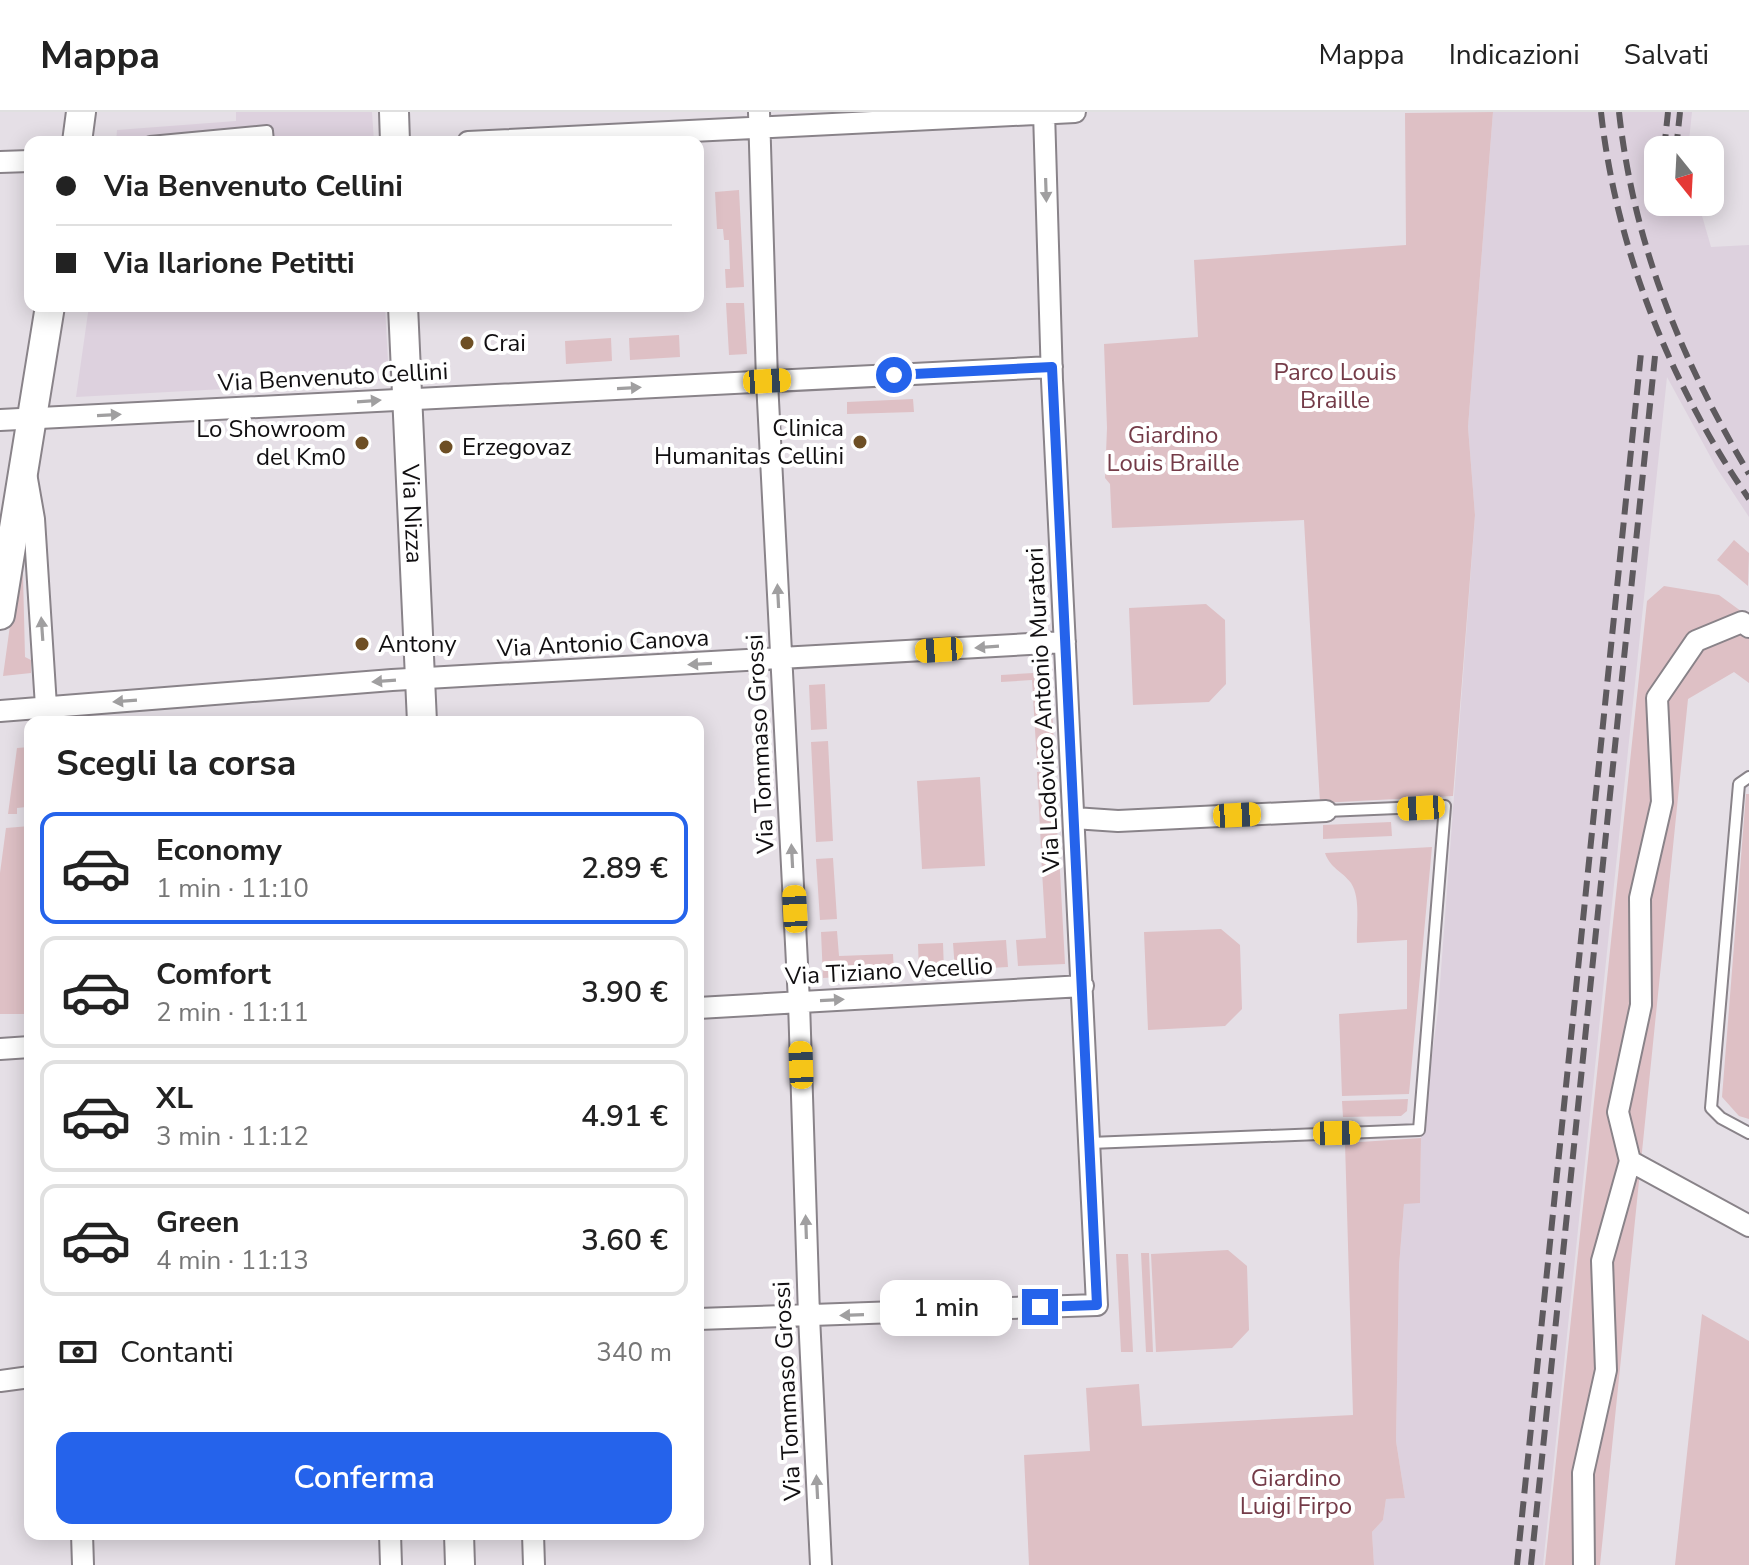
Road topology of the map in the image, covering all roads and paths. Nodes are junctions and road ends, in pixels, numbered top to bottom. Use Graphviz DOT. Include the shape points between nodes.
graph roads {
  1 [pos="81,112"];
  2 [pos="394,112"];
  3 [pos="1075,112"];
  4 [pos="1044,113"];
  5 [pos="760,120"];
  6 [pos="78,136"];
  7 [pos="214,136"];
  8 [pos="267,136"];
  9 [pos="395,136"];
  10 [pos="548,136"];
  11 [pos="24,161"];
  12 [pos="0,162"];
  13 [pos="49,312"];
  14 [pos="403,312"];
  15 [pos="1052,367"];
  16 [pos="767,381"];
  17 [pos="406,399"];
  18 [pos="32,419"];
  19 [pos="0,420"];
  20 [pos="25,463"];
  21 [pos="0,615"];
  22 [pos="1749,627"];
  23 [pos="1065,642"];
  24 [pos="782,660"];
  25 [pos="420,678"];
  26 [pos="0,711"];
  27 [pos="47,714"];
  28 [pos="422,716"];
  29 [pos="1749,777"];
  30 [pos="1326,811"];
  31 [pos="1074,818"];
  32 [pos="1083,986"];
  33 [pos="799,1002"];
  34 [pos="704,1008"];
  35 [pos="24,1047"];
  36 [pos="0,1049"];
  37 [pos="1749,1133"];
  38 [pos="1090,1143"];
  39 [pos="1630,1161"];
  40 [pos="1749,1226"];
  41 [pos="809,1316"];
  42 [pos="704,1319"];
  43 [pos="24,1378"];
  44 [pos="0,1381"];
  45 [pos="82,1540"];
  46 [pos="390,1540"];
  47 [pos="459,1540"];
  48 [pos="533,1540"];
  49 [pos="83,1565"];
  50 [pos="391,1565"];
  51 [pos="460,1565"];
  52 [pos="534,1565"];
  53 [pos="821,1565"];
  54 [pos="1584,1565"];
  1 -- 6 [label="street"];
  2 -- 9 [label="street"];
  3 -- 4 [label="street"];
  4 -- 5 [label="street"];
  4 -- 15 [label="street, Via Lodovico Antonio Muratori, one-way"];
  5 -- 10 [label="street"];
  5 -- 16 [label="street, Via Tommaso Grossi"];
  7 -- 8 [label="lane" via="267,131"];
  11 -- 12 [label="street"];
  13 -- 18 [label="street"];
  14 -- 17 [label="street, Via Nizza"];
  15 -- 16 [label="street, Via Benvenuto Cellini"];
  15 -- 23 [label="street, Via Lodovico Antonio Muratori"];
  17 -- 16 [label="street, Via Benvenuto Cellini, one-way"];
  24 -- 16 [label="street, Via Tommaso Grossi, one-way"];
  18 -- 17 [label="street, Via Benvenuto Cellini, one-way"];
  17 -- 25 [label="street, Via Nizza"];
  18 -- 19 [label="street, Via Benvenuto Cellini"];
  18 -- 20 [label="street"];
  20 -- 21 [label="street"];
  27 -- 20 [label="street, one-way" via="34,519"];
  22 -- 39 [label="street" via="1742,622 1696,641 1657,698 1662,802 1640,898 1641,1005 1618,1112"];
  23 -- 24 [label="street, Via Antonio Canova, one-way"];
  23 -- 31 [label="street, Via Lodovico Antonio Muratori"];
  24 -- 25 [label="street, Via Antonio Canova, one-way"];
  33 -- 24 [label="street, Via Tommaso Grossi, one-way"];
  25 -- 27 [label="street, Via Antonio Canova, one-way"];
  25 -- 28 [label="street, Via Nizza"];
  26 -- 27 [label="street, Via Antonio Canova"];
  29 -- 37 [label="lane" via="1739,784 1711,1108"];
  30 -- 31 [label="street" via="1118,821"];
  30 -- 38 [label="lane" via="1445,806 1419,1130"];
  31 -- 32 [label="street, Via Lodovico Antonio Muratori"];
  33 -- 32 [label="street, Via Tiziano Vecellio, one-way"];
  32 -- 38 [label="street, Via Lodovico Antonio Muratori"];
  33 -- 34 [label="street, Via Tiziano Vecellio"];
  41 -- 33 [label="street, Via Tommaso Grossi, one-way"];
  35 -- 36 [label="street"];
  38 -- 41 [label="street, Via Lodovico Antonio Muratori, one-way" via="1097,1305"];
  39 -- 40 [label="street"];
  39 -- 54 [label="street" via="1602,1261 1606,1370 1583,1473"];
  41 -- 42 [label="street"];
  53 -- 41 [label="street, Via Tommaso Grossi, one-way"];
  43 -- 44 [label="street"];
  45 -- 49 [label="street"];
  46 -- 50 [label="street"];
  47 -- 51 [label="street"];
  48 -- 52 [label="street"];
}
